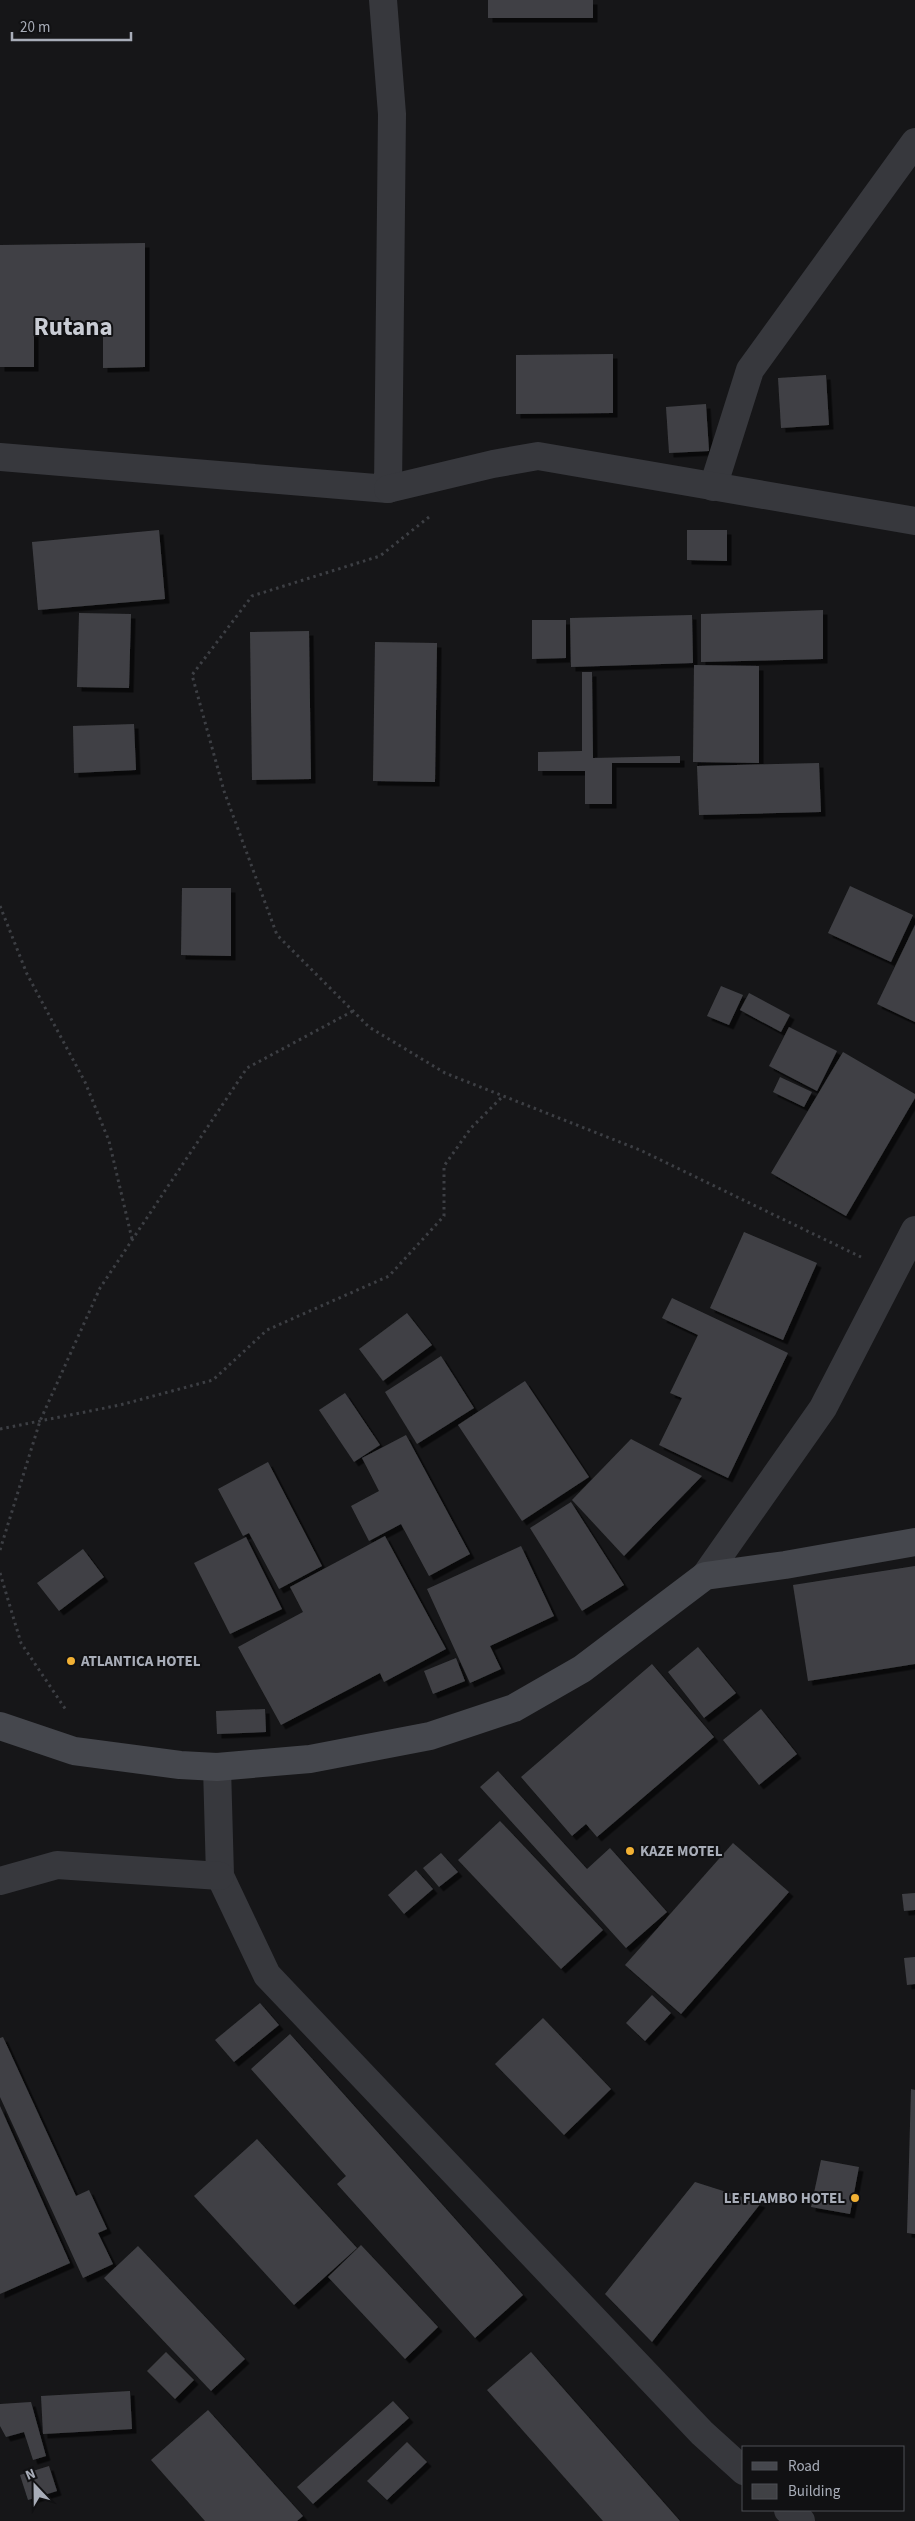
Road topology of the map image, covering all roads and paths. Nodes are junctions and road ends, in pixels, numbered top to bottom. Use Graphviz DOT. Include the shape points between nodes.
graph roads {
  1 [pos="382,0"];
  2 [pos="915,142"];
  3 [pos="0,457"];
  4 [pos="713,487"];
  5 [pos="388,489"];
  6 [pos="433,513"];
  7 [pos="915,521"];
  8 [pos="0,906"];
  9 [pos="353,1011"];
  10 [pos="503,1096"];
  11 [pos="915,1230"];
  12 [pos="132,1240"];
  13 [pos="893,1272"];
  14 [pos="40,1421"];
  15 [pos="0,1430"];
  16 [pos="915,1542"];
  17 [pos="0,1550"];
  18 [pos="0,1573"];
  19 [pos="705,1576"];
  20 [pos="0,1726"];
  21 [pos="95,1754"];
  22 [pos="217,1767"];
  23 [pos="220,1876"];
  24 [pos="0,1881"];
  25 [pos="742,2468"];
  26 [pos="789,2511"];
  27 [pos="800,2521"];
  1 -- 5 [label="street" via="392,114"];
  2 -- 4 [label="street" via="750,370"];
  3 -- 5 [label="street"];
  4 -- 5 [label="street" via="538,456"];
  4 -- 7 [label="street"];
  6 -- 9 [label="path" via="380,556 252,596 192,675 224,791 277,935"];
  8 -- 12 [label="path" via="27,974 85,1082 106,1132"];
  9 -- 10 [label="path" via="369,1027 446,1074"];
  9 -- 12 [label="path" via="247,1068"];
  10 -- 13 [label="path" via="640,1150"];
  10 -- 14 [label="path" via="471,1128 444,1166 444,1216 389,1276 268,1330 213,1380 120,1405"];
  11 -- 13 [label="street"];
  12 -- 14 [label="path" via="100,1288"];
  13 -- 19 [label="street" via="823,1408"];
  14 -- 15 [label="path"];
  14 -- 17 [label="path"];
  16 -- 19 [label="main road"];
  18 -- 21 [label="path" via="21,1643"];
  19 -- 22 [label="main road" via="582,1669 514,1708 430,1736 310,1759"];
  20 -- 21 [label="main road" via="74,1751"];
  21 -- 22 [label="main road"];
  22 -- 23 [label="street"];
  23 -- 24 [label="street" via="57,1865"];
  23 -- 25 [label="street" via="267,1975 695,2426"];
  26 -- 27 [label="street"];
}
